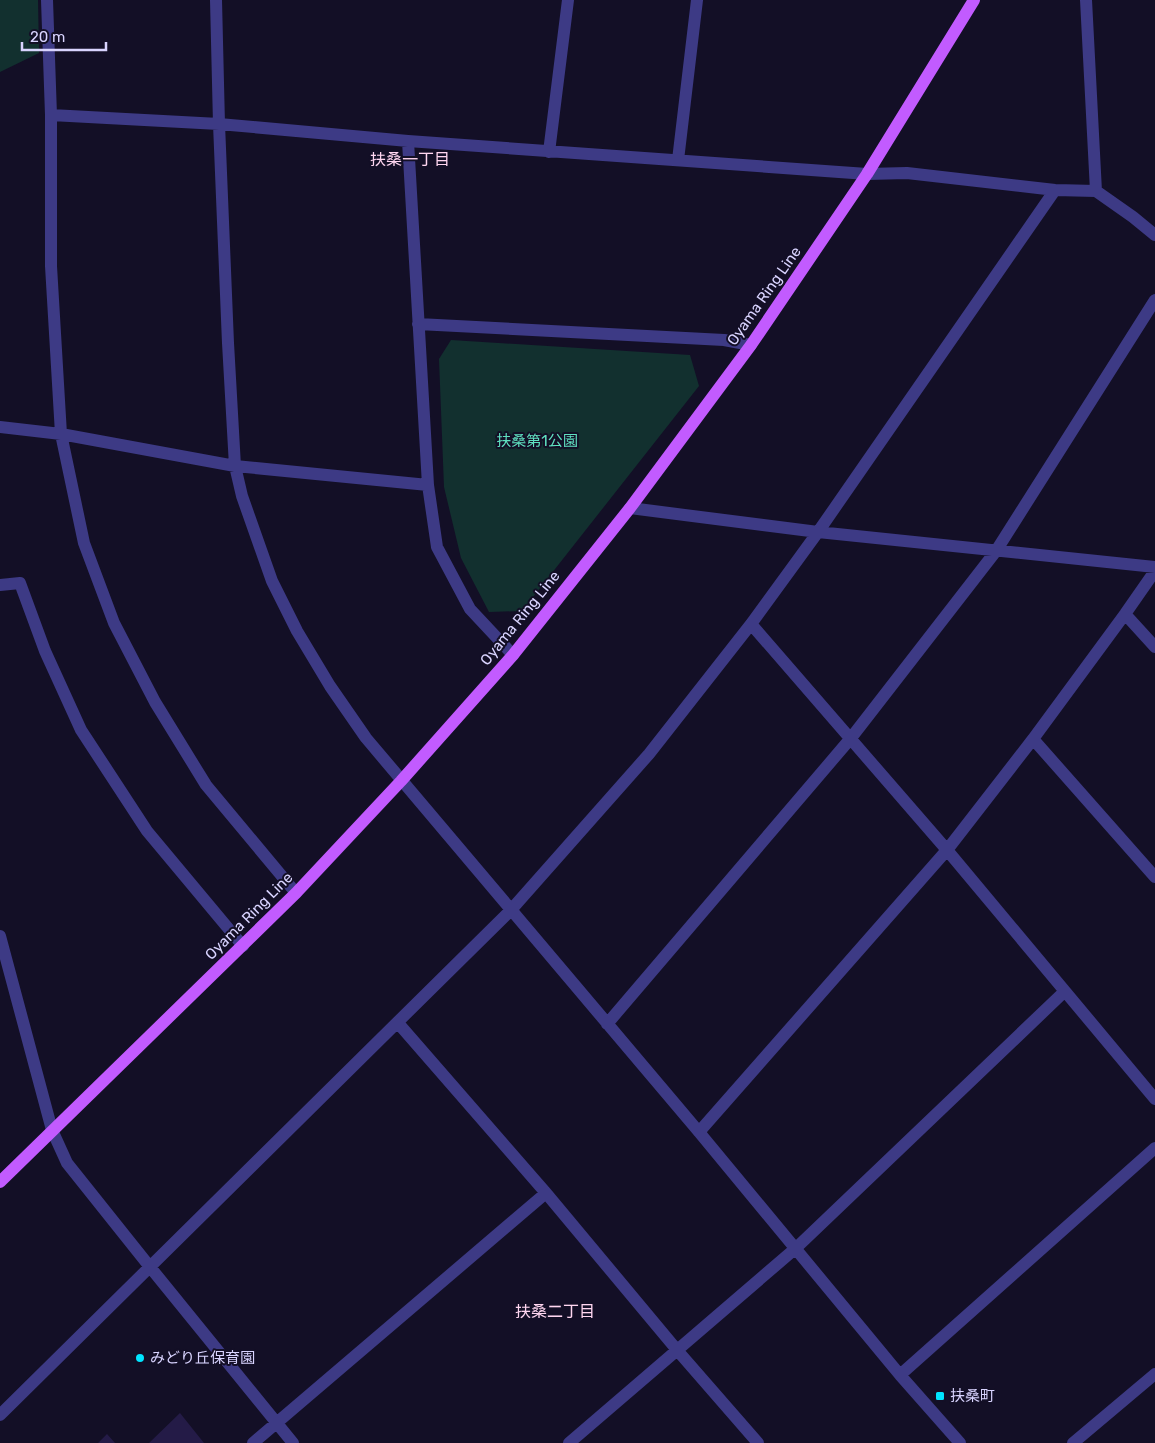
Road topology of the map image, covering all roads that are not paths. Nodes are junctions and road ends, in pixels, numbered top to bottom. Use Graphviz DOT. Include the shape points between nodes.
graph roads {
  1 [pos="47,0"];
  2 [pos="216,0"];
  3 [pos="568,0"];
  4 [pos="697,0"];
  5 [pos="974,0"];
  6 [pos="1086,0"];
  7 [pos="50,115"];
  8 [pos="219,124"];
  9 [pos="408,141"];
  10 [pos="549,152"];
  11 [pos="678,160"];
  12 [pos="867,174"];
  13 [pos="1055,190"];
  14 [pos="1096,191"];
  15 [pos="1155,235"];
  16 [pos="1155,300"];
  17 [pos="418,324"];
  18 [pos="751,344"];
  19 [pos="0,427"];
  20 [pos="61,434"];
  21 [pos="235,466"];
  22 [pos="428,485"];
  23 [pos="630,508"];
  24 [pos="818,532"];
  25 [pos="996,551"];
  26 [pos="1155,569"];
  27 [pos="0,586"];
  28 [pos="1126,614"];
  29 [pos="751,624"];
  30 [pos="1155,647"];
  31 [pos="513,655"];
  32 [pos="850,738"];
  33 [pos="1033,739"];
  34 [pos="401,781"];
  35 [pos="947,850"];
  36 [pos="1155,877"];
  37 [pos="296,893"];
  38 [pos="511,910"];
  39 [pos="0,936"];
  40 [pos="243,946"];
  41 [pos="1064,992"];
  42 [pos="398,1023"];
  43 [pos="607,1024"];
  44 [pos="1155,1100"];
  45 [pos="52,1130"];
  46 [pos="699,1132"];
  47 [pos="1155,1148"];
  48 [pos="0,1182"];
  49 [pos="546,1193"];
  50 [pos="796,1248"];
  51 [pos="150,1267"];
  52 [pos="677,1350"];
  53 [pos="1155,1374"];
  54 [pos="900,1375"];
  55 [pos="0,1415"];
  56 [pos="276,1422"];
  57 [pos="253,1443"];
  58 [pos="293,1443"];
  59 [pos="569,1443"];
  60 [pos="758,1443"];
  61 [pos="960,1443"];
  62 [pos="1073,1443"];
  1 -- 7 [label="street"];
  2 -- 8 [label="street"];
  3 -- 10 [label="street"];
  4 -- 11 [label="street"];
  5 -- 12 [label="main road, Oyama Ring Line"];
  6 -- 14 [label="street"];
  7 -- 8 [label="street"];
  7 -- 20 [label="street" via="51,266"];
  8 -- 9 [label="street"];
  8 -- 21 [label="street"];
  9 -- 10 [label="street"];
  9 -- 17 [label="street"];
  10 -- 11 [label="street"];
  11 -- 12 [label="street"];
  12 -- 13 [label="street" via="907,173"];
  12 -- 18 [label="main road, Oyama Ring Line"];
  13 -- 14 [label="street"];
  13 -- 24 [label="street"];
  14 -- 15 [label="street"];
  16 -- 25 [label="street"];
  17 -- 18 [label="street"];
  17 -- 22 [label="street"];
  18 -- 23 [label="main road, Oyama Ring Line"];
  19 -- 20 [label="street"];
  20 -- 21 [label="street"];
  20 -- 37 [label="street" via="84,543 114,623 155,702 206,785"];
  21 -- 22 [label="street"];
  21 -- 34 [label="street" via="269,573 297,631 366,738"];
  22 -- 31 [label="street" via="437,547 470,609"];
  23 -- 24 [label="street"];
  23 -- 31 [label="main road, Oyama Ring Line"];
  24 -- 25 [label="street"];
  24 -- 29 [label="street"];
  25 -- 26 [label="street"];
  25 -- 32 [label="street"];
  26 -- 28 [label="street"];
  27 -- 40 [label="street" via="20,583 45,650 81,730 147,831"];
  28 -- 30 [label="street"];
  28 -- 33 [label="street"];
  29 -- 32 [label="street"];
  29 -- 38 [label="street" via="649,754"];
  31 -- 34 [label="main road, Oyama Ring Line"];
  32 -- 35 [label="street"];
  32 -- 43 [label="street"];
  33 -- 35 [label="street"];
  33 -- 36 [label="street"];
  34 -- 37 [label="main road, Oyama Ring Line"];
  34 -- 38 [label="street"];
  35 -- 41 [label="street"];
  35 -- 46 [label="street"];
  37 -- 40 [label="main road, Oyama Ring Line"];
  38 -- 42 [label="street"];
  38 -- 43 [label="street"];
  39 -- 45 [label="street"];
  40 -- 45 [label="main road, Oyama Ring Line"];
  41 -- 44 [label="street"];
  41 -- 50 [label="street"];
  42 -- 49 [label="street"];
  42 -- 51 [label="street"];
  43 -- 46 [label="street"];
  45 -- 48 [label="main road, Oyama Ring Line"];
  45 -- 51 [label="street" via="67,1163"];
  46 -- 50 [label="street"];
  47 -- 54 [label="street"];
  49 -- 52 [label="street"];
  49 -- 56 [label="street"];
  50 -- 52 [label="street"];
  50 -- 54 [label="street"];
  51 -- 55 [label="street"];
  51 -- 56 [label="street"];
  52 -- 59 [label="street"];
  52 -- 60 [label="street"];
  53 -- 62 [label="street"];
  54 -- 61 [label="street"];
  56 -- 57 [label="street"];
  56 -- 58 [label="street"];
}
